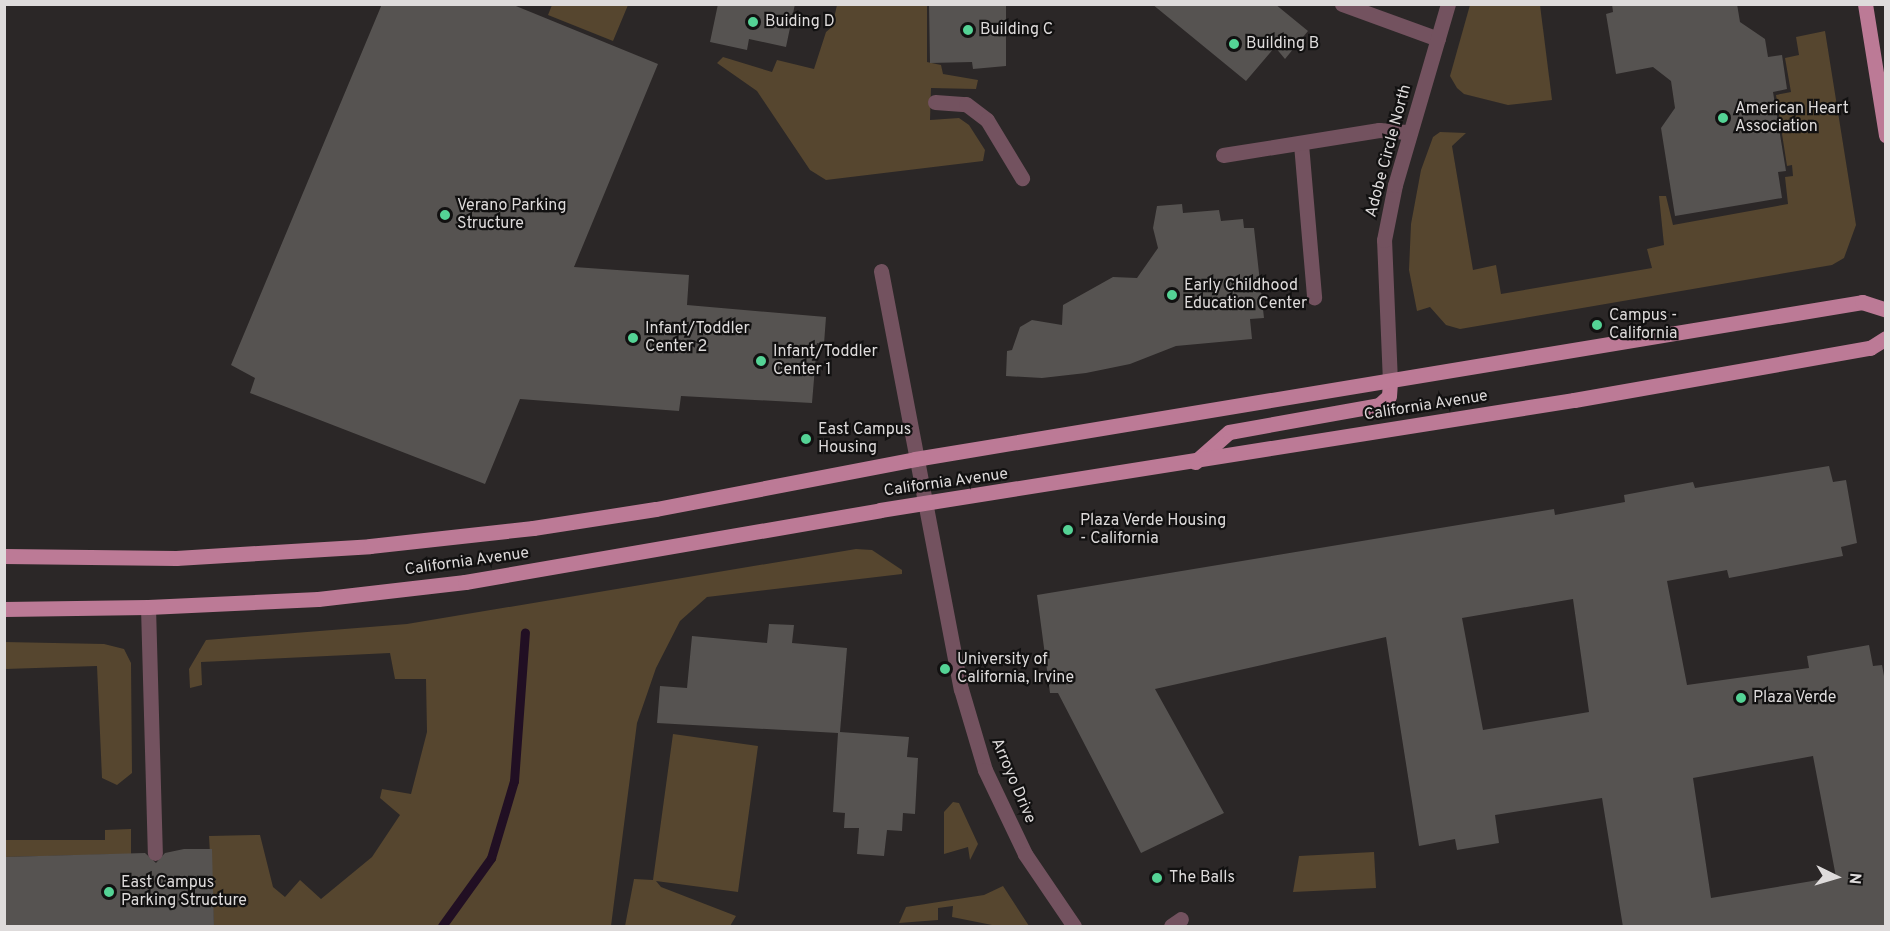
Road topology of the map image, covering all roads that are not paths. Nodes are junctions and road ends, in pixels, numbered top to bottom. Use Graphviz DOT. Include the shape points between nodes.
graph roads {
  1 [pos="1342,4"];
  2 [pos="1448,4"];
  3 [pos="1864,4"];
  4 [pos="1438,39"];
  5 [pos="935,102"];
  6 [pos="1410,132"];
  7 [pos="1886,135"];
  8 [pos="1301,144"];
  9 [pos="1223,155"];
  10 [pos="1022,178"];
  11 [pos="881,271"];
  12 [pos="1314,297"];
  13 [pos="1886,310"];
  14 [pos="1886,338"];
  15 [pos="1390,382"];
  16 [pos="915,459"];
  17 [pos="1195,462"];
  18 [pos="926,505"];
  19 [pos="4,556"];
  20 [pos="148,607"];
  21 [pos="4,609"];
  22 [pos="156,853"];
  23 [pos="1074,927"];
  1 -- 4 [label="street"];
  2 -- 4 [label="street, Adobe Circle North"];
  3 -- 7 [label="main road"];
  4 -- 6 [label="street, Adobe Circle North"];
  5 -- 10 [label="street" via="966,104 987,120"];
  6 -- 8 [label="street" via="1379,130"];
  6 -- 15 [label="street, Adobe Circle North" via="1384,240"];
  8 -- 9 [label="street"];
  8 -- 12 [label="street"];
  11 -- 16 [label="street, Arroyo Drive"];
  13 -- 15 [label="main road, California Avenue" via="1862,302"];
  14 -- 17 [label="main road, California Avenue" via="1870,348"];
  15 -- 16 [label="main road, California Avenue"];
  15 -- 17 [label="main road" via="1389,396 1379,405 1229,432"];
  16 -- 18 [label="street, Arroyo Drive"];
  16 -- 19 [label="main road, California Avenue" via="656,509 381,545 176,558"];
  17 -- 18 [label="main road, California Avenue"];
  18 -- 20 [label="main road, California Avenue" via="465,582 318,599"];
  18 -- 23 [label="street, Arroyo Drive" via="961,689 985,770 1025,854"];
  20 -- 21 [label="main road, California Avenue"];
  20 -- 22 [label="street"];
}
